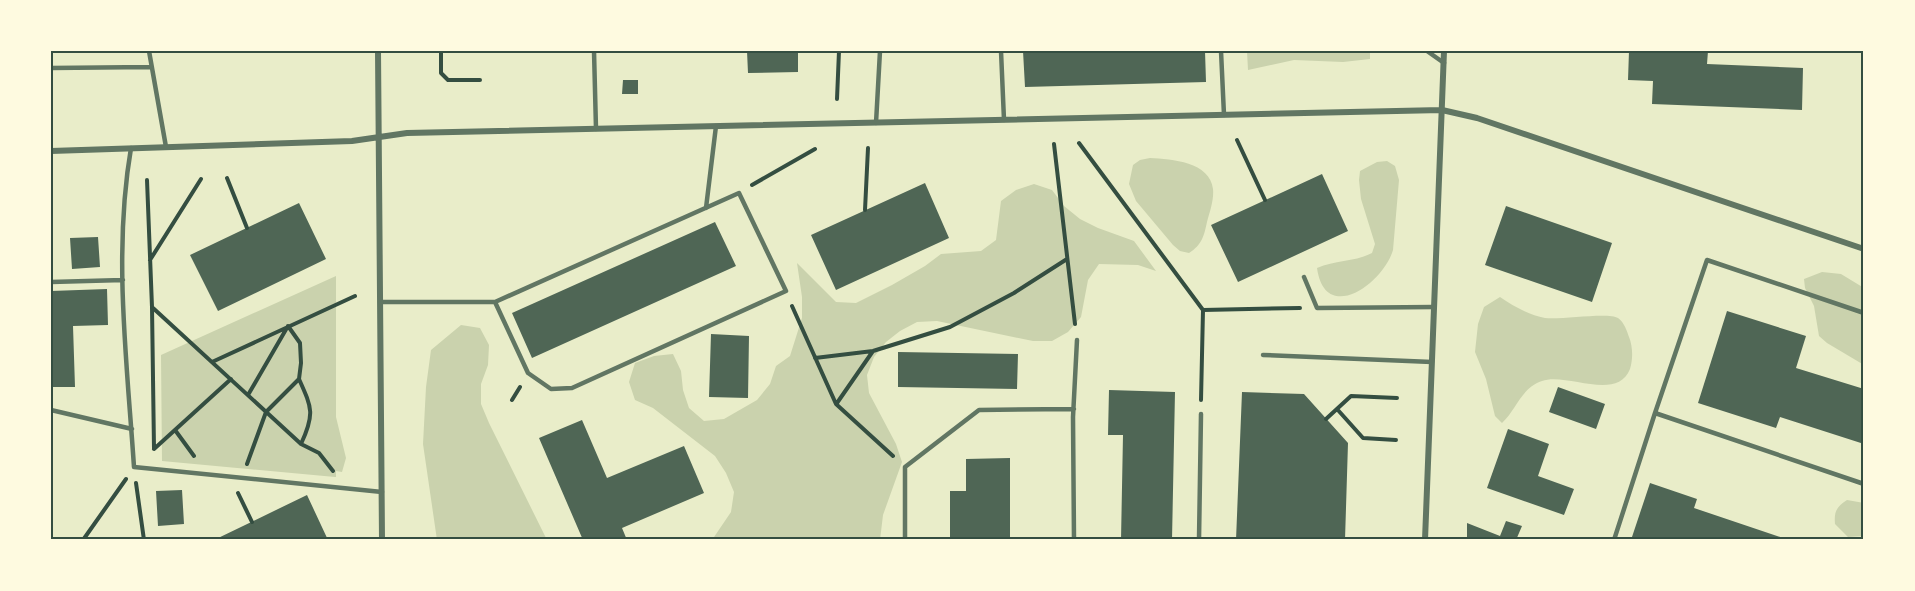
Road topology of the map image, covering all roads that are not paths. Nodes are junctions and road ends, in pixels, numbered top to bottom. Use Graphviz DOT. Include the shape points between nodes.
graph roads {
  1 [pos="148,51"];
  2 [pos="378,51"];
  3 [pos="594,51"];
  4 [pos="880,51"];
  5 [pos="1001,51"];
  6 [pos="1221,51"];
  7 [pos="1427,51"];
  8 [pos="1444,51"];
  9 [pos="1444,63"];
  10 [pos="151,67"];
  11 [pos="51,68"];
  12 [pos="1442,110"];
  13 [pos="1224,115"];
  14 [pos="1004,120"];
  15 [pos="876,123"];
  16 [pos="716,126"];
  17 [pos="596,129"];
  18 [pos="379,136"];
  19 [pos="166,147"];
  20 [pos="130,148"];
  21 [pos="51,151"];
  22 [pos="706,208"];
  23 [pos="1864,249"];
  24 [pos="1304,277"];
  25 [pos="123,280"];
  26 [pos="51,282"];
  27 [pos="380,302"];
  28 [pos="495,302"];
  29 [pos="1434,307"];
  30 [pos="1864,313"];
  31 [pos="1077,340"];
  32 [pos="1263,356"];
  33 [pos="1432,362"];
  34 [pos="1074,409"];
  35 [pos="51,410"];
  36 [pos="1655,413"];
  37 [pos="1201,414"];
  38 [pos="132,429"];
  39 [pos="1864,484"];
  40 [pos="382,492"];
  41 [pos="382,540"];
  42 [pos="905,540"];
  43 [pos="1074,540"];
  44 [pos="1199,540"];
  45 [pos="1425,540"];
  46 [pos="1614,540"];
  1 -- 10 [label="lane"];
  2 -- 18 [label="street"];
  3 -- 17 [label="lane"];
  4 -- 15 [label="lane"];
  5 -- 14 [label="lane"];
  6 -- 13 [label="lane"];
  7 -- 9 [label="lane"];
  8 -- 9 [label="street"];
  9 -- 12 [label="street"];
  10 -- 11 [label="lane"];
  10 -- 19 [label="lane"];
  12 -- 13 [label="street"];
  12 -- 23 [label="street" via="1477,118"];
  12 -- 29 [label="street"];
  13 -- 14 [label="street"];
  14 -- 15 [label="street"];
  15 -- 16 [label="street"];
  16 -- 17 [label="street"];
  16 -- 22 [label="lane"];
  17 -- 18 [label="street"];
  18 -- 19 [label="street" via="352,141"];
  18 -- 27 [label="street"];
  19 -- 20 [label="street"];
  20 -- 21 [label="street"];
  20 -- 25 [label="lane" via="125,181"];
  22 -- 28 [label="lane"];
  22 -- 28 [label="lane" via="739,193 786,291 572,388 551,389 528,373"];
  24 -- 29 [label="lane" via="1317,308"];
  25 -- 26 [label="lane"];
  25 -- 38 [label="lane"];
  27 -- 28 [label="lane"];
  27 -- 40 [label="street"];
  29 -- 33 [label="street"];
  30 -- 36 [label="lane" via="1707,260"];
  31 -- 34 [label="lane"];
  32 -- 33 [label="lane"];
  33 -- 45 [label="street"];
  34 -- 42 [label="lane" via="979,410 905,467"];
  34 -- 43 [label="lane"];
  35 -- 38 [label="lane"];
  36 -- 39 [label="lane"];
  36 -- 46 [label="lane"];
  37 -- 44 [label="lane"];
  38 -- 40 [label="lane" via="134,467"];
  40 -- 41 [label="street"];
}
